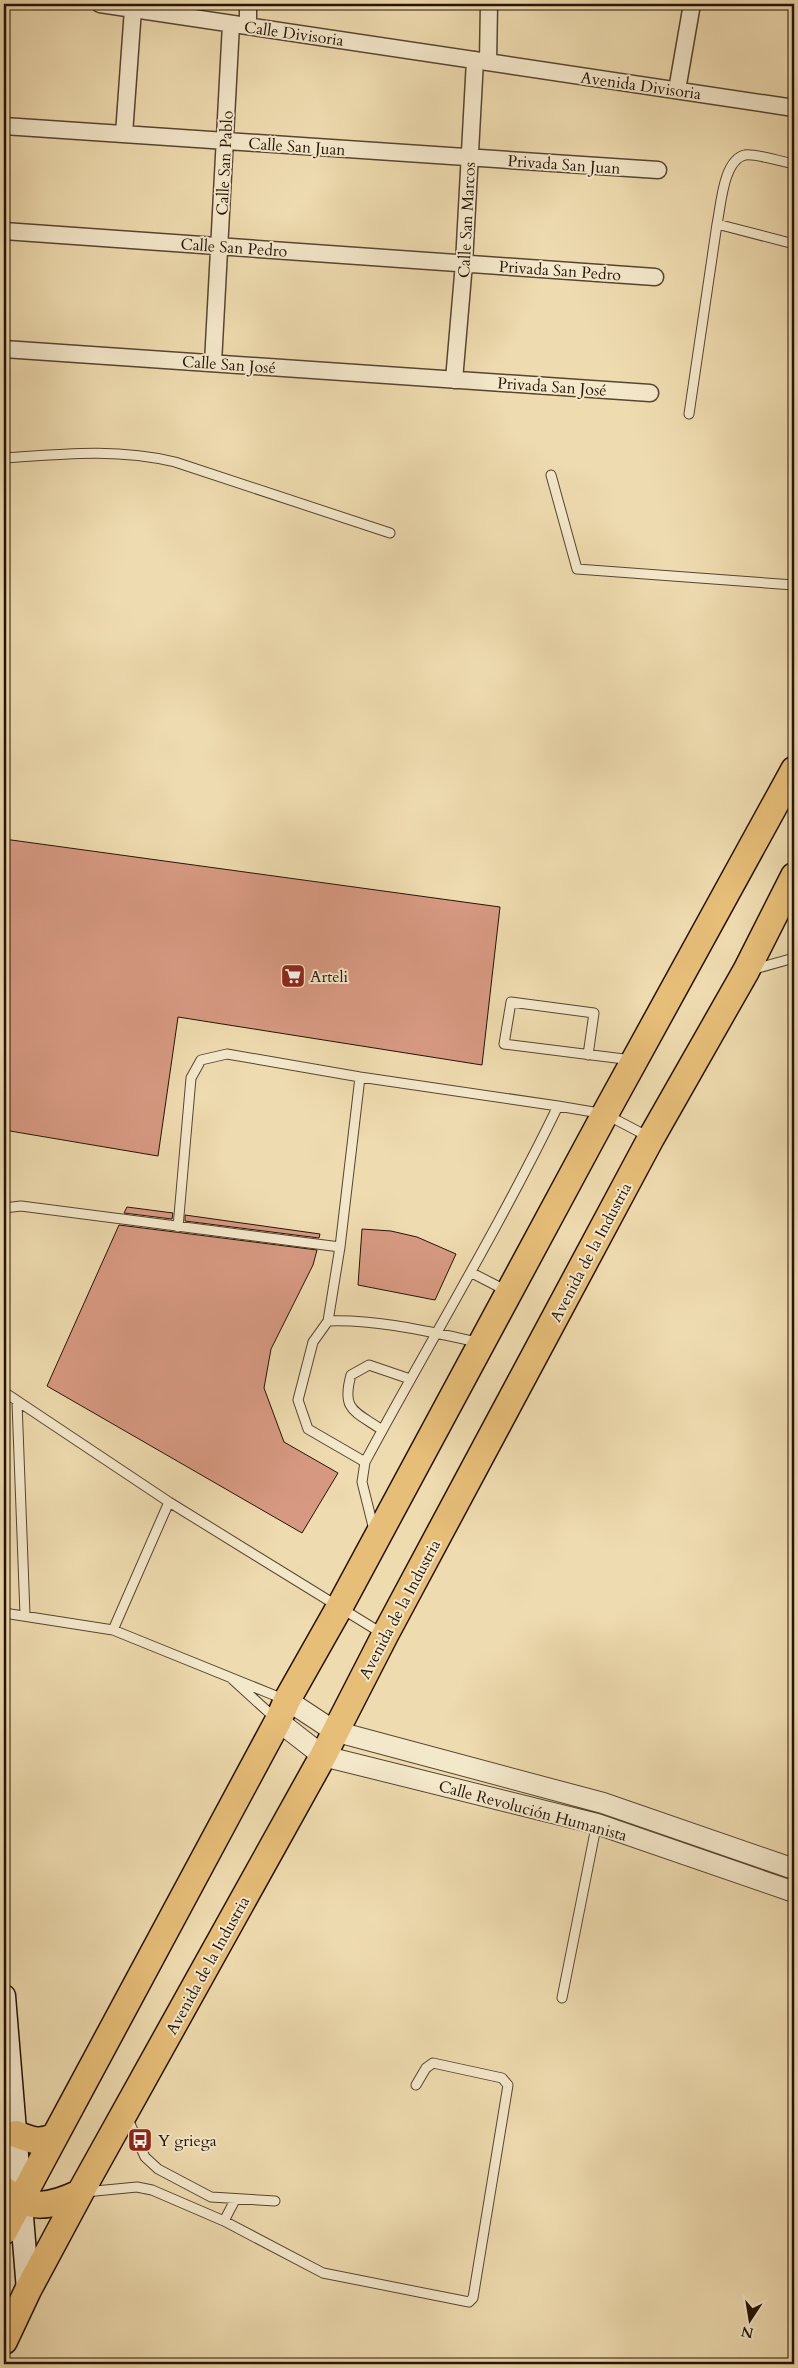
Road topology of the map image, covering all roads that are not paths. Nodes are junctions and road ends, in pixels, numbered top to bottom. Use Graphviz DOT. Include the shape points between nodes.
graph roads {
  1 [pos="100,4"];
  2 [pos="248,4"];
  3 [pos="489,4"];
  4 [pos="692,4"];
  5 [pos="133,9"];
  6 [pos="239,25"];
  7 [pos="482,61"];
  8 [pos="677,90"];
  9 [pos="794,108"];
  10 [pos="4,126"];
  11 [pos="124,134"];
  12 [pos="225,141"];
  13 [pos="470,157"];
  14 [pos="794,164"];
  15 [pos="658,170"];
  16 [pos="717,224"];
  17 [pos="4,231"];
  18 [pos="794,244"];
  19 [pos="220,246"];
  20 [pos="464,264"];
  21 [pos="655,277"];
  22 [pos="4,348"];
  23 [pos="214,363"];
  24 [pos="454,380"];
  25 [pos="650,393"];
  26 [pos="688,414"];
  27 [pos="4,458"];
  28 [pos="551,475"];
  29 [pos="390,533"];
  30 [pos="794,585"];
  31 [pos="794,770"];
  32 [pos="794,876"];
  33 [pos="794,958"];
  34 [pos="746,971"];
  35 [pos="588,1055"];
  36 [pos="634,1061"];
  37 [pos="360,1077"];
  38 [pos="558,1106"];
  39 [pos="605,1114"];
  40 [pos="651,1138"];
  41 [pos="4,1208"];
  42 [pos="178,1227"];
  43 [pos="340,1247"];
  44 [pos="472,1273"];
  45 [pos="509,1292"];
  46 [pos="328,1321"];
  47 [pos="435,1332"];
  48 [pos="481,1343"];
  49 [pos="410,1379"];
  50 [pos="4,1392"];
  51 [pos="17,1402"];
  52 [pos="382,1430"];
  53 [pos="365,1462"];
  54 [pos="169,1502"];
  55 [pos="376,1538"];
  56 [pos="339,1608"];
  57 [pos="4,1612"];
  58 [pos="25,1615"];
  59 [pos="113,1630"];
  60 [pos="385,1635"];
  61 [pos="226,1674"];
  62 [pos="282,1710"];
  63 [pos="334,1731"];
  64 [pos="323,1756"];
  65 [pos="604,1803"];
  66 [pos="596,1824"];
  67 [pos="794,1869"];
  68 [pos="794,1892"];
  69 [pos="4,1996"];
  70 [pos="562,1998"];
  71 [pos="416,2085"];
  72 [pos="124,2112"];
  73 [pos="10,2136"];
  74 [pos="55,2136"];
  75 [pos="80,2193"];
  76 [pos="12,2195"];
  77 [pos="235,2200"];
  78 [pos="275,2201"];
  79 [pos="224,2221"];
  80 [pos="4,2231"];
  81 [pos="28,2290"];
  82 [pos="4,2341"];
  1 -- 5 [label="street, Calle Divisoria"];
  2 -- 6 [label="street, Calle San Pablo"];
  3 -- 7 [label="street, Calle San Marcos"];
  4 -- 8 [label="street"];
  5 -- 6 [label="street, Calle Divisoria"];
  5 -- 11 [label="street"];
  6 -- 7 [label="street, Calle Divisoria"];
  6 -- 12 [label="street, Calle San Pablo"];
  7 -- 8 [label="street, Avenida Divisoria"];
  7 -- 13 [label="street, Calle San Marcos"];
  8 -- 9 [label="street, Avenida Divisoria"];
  10 -- 11 [label="street"];
  11 -- 12 [label="street, Calle San Juan"];
  12 -- 13 [label="street, Calle San Juan"];
  12 -- 19 [label="street, Calle San Pablo"];
  13 -- 15 [label="street, Privada San Juan"];
  13 -- 20 [label="street, Calle San Marcos"];
  14 -- 16 [label="lane" via="746,155 738,158 727,171"];
  16 -- 18 [label="lane"];
  16 -- 26 [label="lane"];
  17 -- 19 [label="street, Calle San Pedro"];
  19 -- 20 [label="street, Calle San Pedro"];
  19 -- 23 [label="street, Calle San Pablo"];
  20 -- 21 [label="street, Privada San Pedro"];
  20 -- 24 [label="street, Calle San Marcos"];
  22 -- 23 [label="street, Calle San José"];
  23 -- 24 [label="street, Calle San José"];
  24 -- 25 [label="street, Privada San José"];
  27 -- 29 [label="lane" via="105,452 147,455"];
  28 -- 30 [label="lane" via="577,569"];
  31 -- 36 [label="main road"];
  32 -- 34 [label="main road, Avenida de la Industria"];
  33 -- 34 [label="lane"];
  34 -- 40 [label="main road, Avenida de la Industria"];
  35 -- 35 [label="lane" via="594,1013 511,1002 504,1044"];
  35 -- 36 [label="lane"];
  36 -- 39 [label="main road"];
  37 -- 38 [label="lane"];
  37 -- 42 [label="lane" via="227,1054 201,1060 191,1078"];
  37 -- 43 [label="lane"];
  38 -- 39 [label="lane"];
  38 -- 44 [label="lane"];
  39 -- 40 [label="lane"];
  39 -- 45 [label="main road"];
  40 -- 60 [label="main road, Avenida de la Industria"];
  41 -- 42 [label="lane" via="21,1206"];
  42 -- 43 [label="lane"];
  43 -- 46 [label="lane"];
  44 -- 45 [label="lane"];
  44 -- 47 [label="lane"];
  45 -- 48 [label="main road"];
  46 -- 47 [label="lane" via="347,1320"];
  46 -- 53 [label="lane" via="312,1342 298,1400 308,1429"];
  47 -- 48 [label="lane"];
  47 -- 49 [label="lane"];
  48 -- 55 [label="main road"];
  49 -- 52 [label="lane"];
  49 -- 52 [label="lane" via="369,1365 350,1375 346,1393 351,1408"];
  50 -- 51 [label="lane"];
  51 -- 54 [label="lane"];
  51 -- 58 [label="lane"];
  52 -- 53 [label="lane"];
  53 -- 55 [label="lane" via="362,1482"];
  54 -- 56 [label="lane"];
  54 -- 59 [label="lane"];
  55 -- 56 [label="main road"];
  56 -- 60 [label="lane"];
  56 -- 62 [label="main road"];
  57 -- 58 [label="lane"];
  58 -- 59 [label="lane"];
  59 -- 61 [label="lane"];
  60 -- 63 [label="main road, Avenida de la Industria"];
  61 -- 62 [label="lane"];
  61 -- 62 [label="lane"];
  62 -- 63 [label="street, Calle Revolución Humanista"];
  62 -- 64 [label="street, Calle Revolución Humanista"];
  62 -- 74 [label="main road"];
  63 -- 64 [label="main road, Avenida de la Industria"];
  63 -- 65 [label="street, Calle Revolución Humanista"];
  64 -- 66 [label="street, Calle Revolución Humanista"];
  64 -- 72 [label="main road, Avenida de la Industria"];
  65 -- 66 [label="lane"];
  65 -- 67 [label="street, Calle Revolución Humanista"];
  66 -- 68 [label="street, Calle Revolución Humanista"];
  66 -- 70 [label="lane"];
  69 -- 73 [label="main road"];
  71 -- 79 [label="lane" via="433,2063 502,2078 508,2085 473,2298 469,2302 323,2273"];
  72 -- 75 [label="main road, Avenida de la Industria"];
  72 -- 77 [label="lane" via="145,2157 158,2169 211,2197"];
  73 -- 74 [label="main road" via="36,2142"];
  73 -- 76 [label="main road"];
  74 -- 76 [label="main road"];
  75 -- 76 [label="main road" via="58,2204 38,2205"];
  75 -- 79 [label="lane" via="137,2187 152,2190"];
  75 -- 81 [label="main road, Avenida de la Industria"];
  76 -- 80 [label="main road"];
  76 -- 81 [label="main road"];
  77 -- 78 [label="lane"];
  77 -- 79 [label="lane"];
  81 -- 82 [label="main road, Avenida de la Industria"];
}
